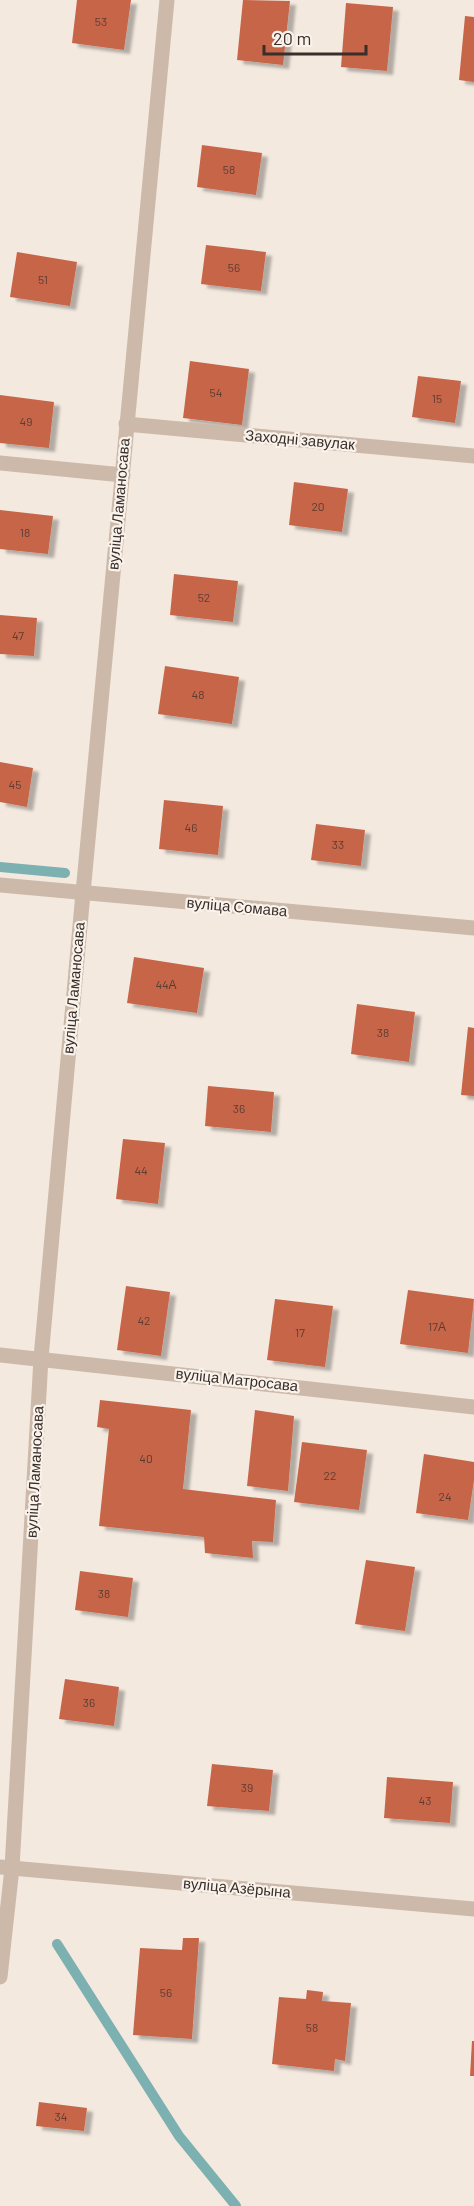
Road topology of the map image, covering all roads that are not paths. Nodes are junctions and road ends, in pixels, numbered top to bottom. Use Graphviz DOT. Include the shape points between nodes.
graph roads {
  1 [pos="167,0"];
  2 [pos="126,424"];
  3 [pos="474,456"];
  4 [pos="0,463"];
  5 [pos="123,475"];
  6 [pos="0,885"];
  7 [pos="83,893"];
  8 [pos="474,928"];
  9 [pos="0,1355"];
  10 [pos="41,1358"];
  11 [pos="474,1407"];
  12 [pos="6,1867"];
  13 [pos="474,1909"];
  14 [pos="0,1977"];
  1 -- 2 [label="street, вуліца Ламаносава"];
  2 -- 3 [label="street, Заходні завулак"];
  2 -- 5 [label="street, вуліца Ламаносава"];
  4 -- 5 [label="street"];
  5 -- 7 [label="street, вуліца Ламаносава"];
  6 -- 7 [label="street, вуліца Сомава"];
  7 -- 8 [label="street, вуліца Сомава"];
  7 -- 10 [label="street, вуліца Ламаносава"];
  9 -- 10 [label="street, вуліца Матросава"];
  10 -- 11 [label="street, вуліца Матросава"];
  10 -- 12 [label="street, вуліца Ламаносава"];
  12 -- 13 [label="street, вуліца Азёрына"];
  12 -- 14 [label="street, вуліца Ламаносава"];
}
